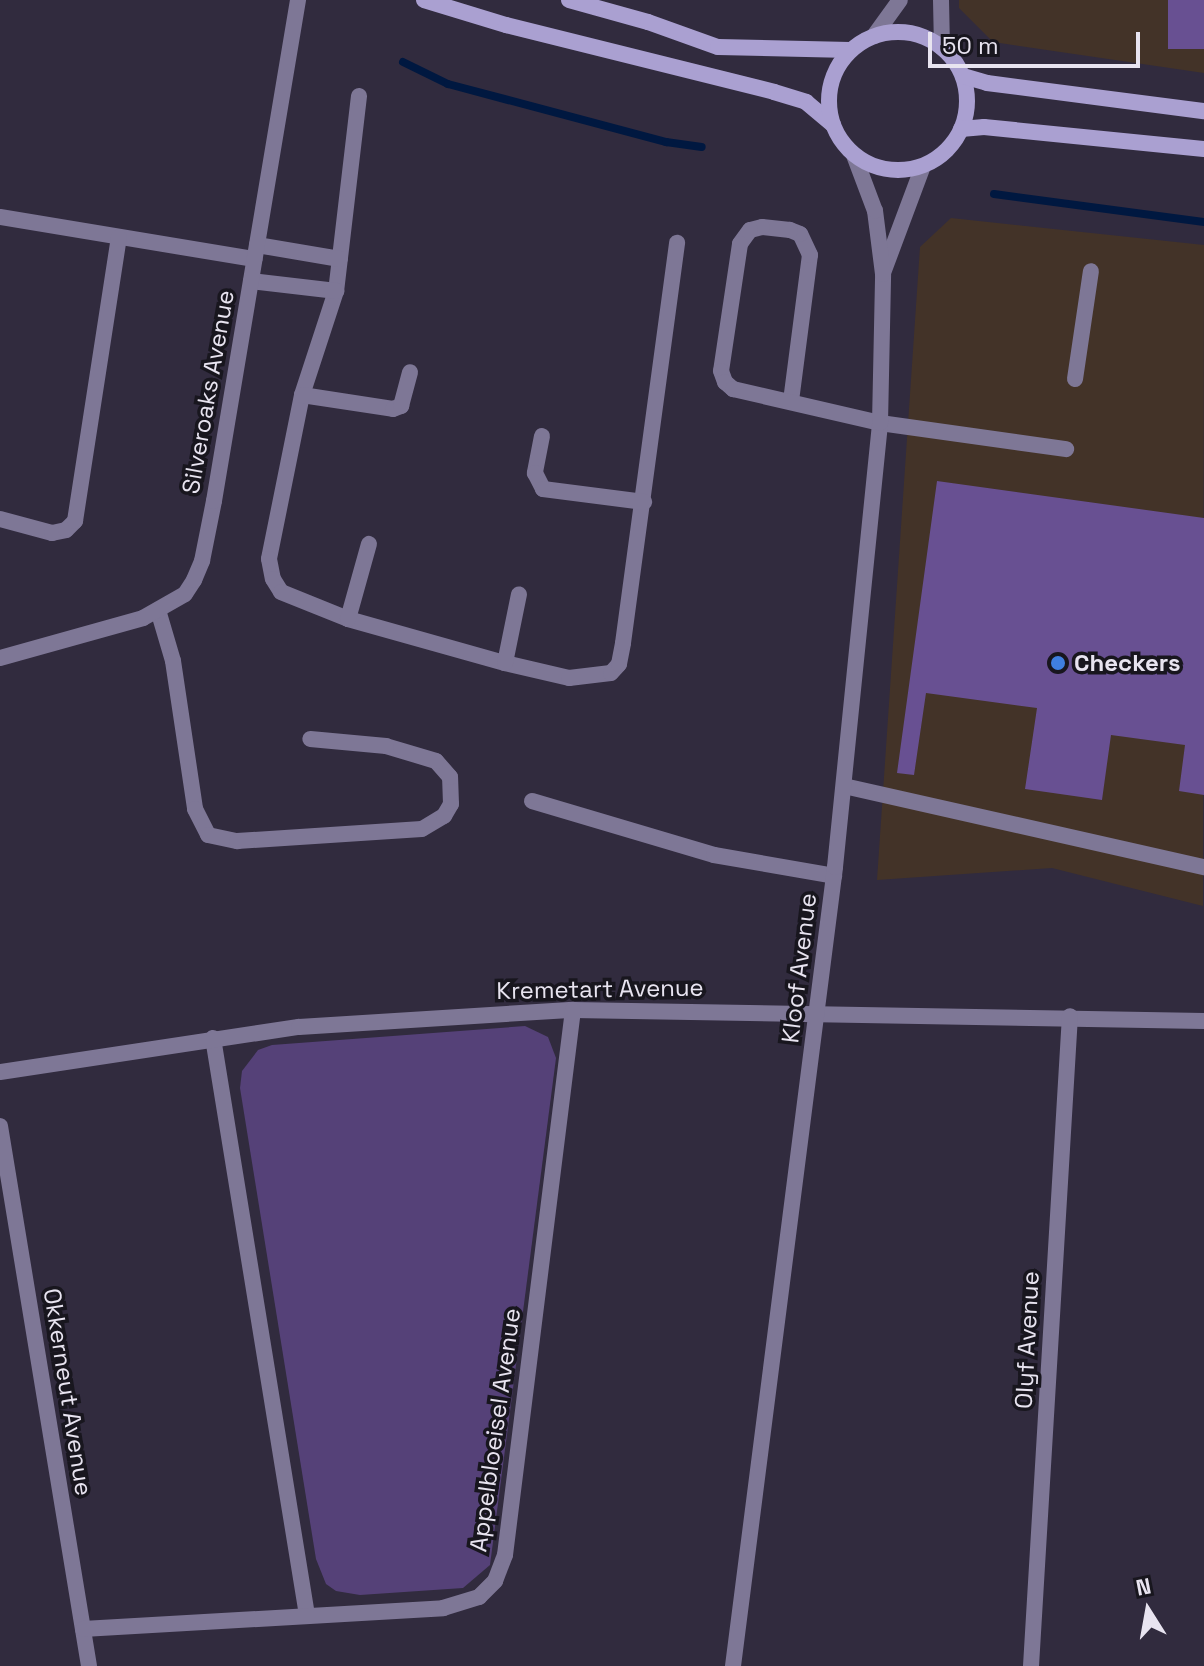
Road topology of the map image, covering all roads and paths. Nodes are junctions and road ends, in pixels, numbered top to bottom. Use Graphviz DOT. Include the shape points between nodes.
graph roads {
  1 [pos="298,0"];
  2 [pos="424,0"];
  3 [pos="569,0"];
  4 [pos="900,0"];
  5 [pos="941,0"];
  6 [pos="874,36"];
  7 [pos="942,48"];
  8 [pos="850,50"];
  9 [pos="963,76"];
  10 [pos="359,96"];
  11 [pos="1204,111"];
  12 [pos="833,125"];
  13 [pos="961,129"];
  14 [pos="1204,149"];
  15 [pos="854,155"];
  16 [pos="923,166"];
  17 [pos="0,217"];
  18 [pos="119,237"];
  19 [pos="677,243"];
  20 [pos="256,252"];
  21 [pos="340,259"];
  22 [pos="1091,271"];
  23 [pos="883,274"];
  24 [pos="251,281"];
  25 [pos="336,291"];
  26 [pos="410,372"];
  27 [pos="1075,379"];
  28 [pos="302,395"];
  29 [pos="791,401"];
  30 [pos="880,423"];
  31 [pos="542,436"];
  32 [pos="1066,449"];
  33 [pos="644,502"];
  34 [pos="0,519"];
  35 [pos="369,544"];
  36 [pos="519,594"];
  37 [pos="158,610"];
  38 [pos="348,619"];
  39 [pos="0,658"];
  40 [pos="505,663"];
  41 [pos="310,739"];
  42 [pos="844,786"];
  43 [pos="532,801"];
  44 [pos="1204,867"];
  45 [pos="834,876"];
  46 [pos="573,1010"];
  47 [pos="818,1012"];
  48 [pos="1070,1016"];
  49 [pos="1204,1021"];
  50 [pos="213,1038"];
  51 [pos="0,1072"];
  52 [pos="0,1126"];
  53 [pos="307,1615"];
  54 [pos="83,1629"];
  55 [pos="89,1666"];
  56 [pos="733,1666"];
  57 [pos="1031,1666"];
  1 -- 20 [label="street, Silveroaks Avenue"];
  2 -- 12 [label="street" via="774,92 806,102"];
  3 -- 8 [label="street" via="718,47"];
  4 -- 6 [label="street"];
  5 -- 7 [label="street"];
  6 -- 7 [label="street" via="909,32"];
  6 -- 8 [label="street"];
  7 -- 9 [label="street"];
  8 -- 12 [label="street" via="830,90"];
  9 -- 11 [label="street"];
  9 -- 13 [label="street" via="967,112"];
  10 -- 21 [label="street"];
  12 -- 15 [label="street"];
  13 -- 14 [label="street"];
  13 -- 16 [label="street" via="939,157"];
  15 -- 16 [label="street" via="887,169"];
  15 -- 23 [label="street, Kloof Avenue" via="875,211"];
  16 -- 23 [label="street, Kloof Avenue"];
  17 -- 18 [label="street"];
  18 -- 20 [label="street"];
  18 -- 34 [label="street" via="75,521 52,533"];
  19 -- 33 [label="street"];
  20 -- 21 [label="street"];
  20 -- 24 [label="street, Silveroaks Avenue"];
  21 -- 25 [label="street"];
  22 -- 27 [label="street"];
  23 -- 30 [label="street, Kloof Avenue"];
  24 -- 25 [label="street"];
  24 -- 37 [label="street, Silveroaks Avenue" via="202,561 185,594"];
  25 -- 28 [label="street"];
  26 -- 28 [label="street" via="401,406 393,409"];
  28 -- 38 [label="street" via="269,559 273,579 281,592"];
  29 -- 29 [label="street" via="810,255 800,234 762,227 750,230 740,244 721,371 733,389"];
  29 -- 30 [label="street"];
  30 -- 32 [label="street"];
  30 -- 42 [label="street, Kloof Avenue"];
  31 -- 33 [label="street" via="535,473 543,489"];
  33 -- 40 [label="street" via="619,664 611,673 569,678"];
  35 -- 38 [label="street"];
  36 -- 40 [label="street"];
  37 -- 39 [label="street, Silveroaks Avenue"];
  37 -- 41 [label="street" via="173,661 195,809 208,835 237,841 422,829 444,816 451,804 450,777 436,761 370,743"];
  38 -- 40 [label="street"];
  42 -- 44 [label="street"];
  42 -- 45 [label="street, Kloof Avenue"];
  43 -- 45 [label="street" via="714,855"];
  45 -- 47 [label="street, Kloof Avenue"];
  46 -- 47 [label="street, Kremetart Avenue"];
  46 -- 50 [label="street, Kremetart Avenue" via="299,1027"];
  46 -- 53 [label="street, Appelbloeisel Avenue" via="505,1555 495,1581 479,1597 443,1608"];
  47 -- 48 [label="street, Kremetart Avenue"];
  47 -- 56 [label="street, Kloof Avenue"];
  48 -- 49 [label="street, Kremetart Avenue"];
  48 -- 57 [label="street, Olyf Avenue"];
  50 -- 51 [label="street, Kremetart Avenue"];
  50 -- 53 [label="street"];
  52 -- 54 [label="street, Okkerneut Avenue"];
  53 -- 54 [label="street, Appelbloeisel Avenue"];
  54 -- 55 [label="street, Okkerneut Avenue"];
}
